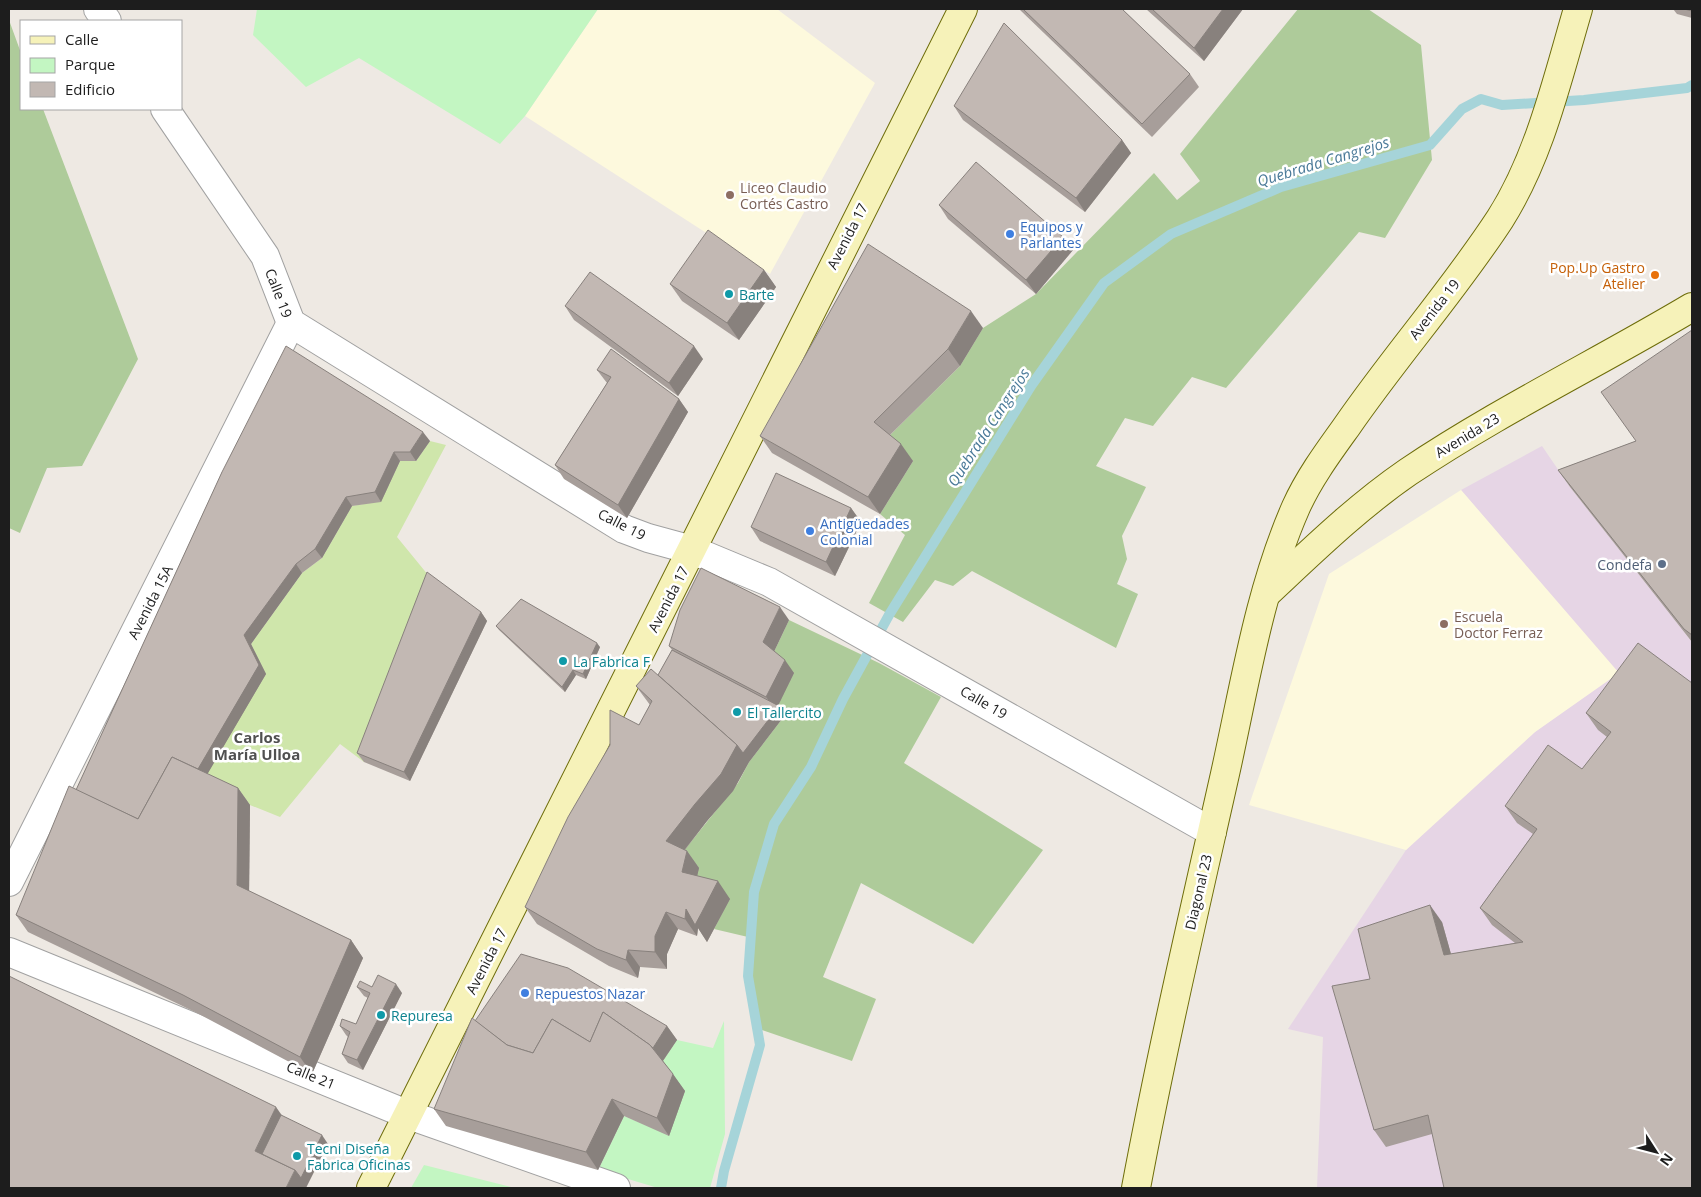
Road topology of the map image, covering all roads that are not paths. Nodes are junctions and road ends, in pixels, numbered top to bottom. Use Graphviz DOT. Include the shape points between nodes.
graph roads {
  1 [pos="98,9"];
  2 [pos="963,9"];
  3 [pos="1578,9"];
  4 [pos="106,20"];
  5 [pos="167,110"];
  6 [pos="1692,307"];
  7 [pos="291,323"];
  8 [pos="692,550"];
  9 [pos="1265,596"];
  10 [pos="1212,832"];
  11 [pos="9,882"];
  12 [pos="9,952"];
  13 [pos="408,1115"];
  14 [pos="372,1188"];
  15 [pos="616,1188"];
  16 [pos="1136,1188"];
  1 -- 4 [label="street"];
  2 -- 8 [label="main road, Avenida 17"];
  3 -- 9 [label="main road, Avenida 19" via="1540,134 1528,166 1502,215 1321,464 1296,505"];
  5 -- 7 [label="street, Calle 19" via="264,256"];
  6 -- 9 [label="main road, Avenida 23" via="1472,430 1406,473 1330,533"];
  7 -- 8 [label="street, Calle 19" via="624,529"];
  7 -- 11 [label="street, Avenida 15A"];
  8 -- 10 [label="street, Calle 19" via="769,582"];
  8 -- 13 [label="main road, Avenida 17"];
  9 -- 10 [label="main road, Diagonal 23"];
  10 -- 16 [label="main road, Diagonal 23" via="1161,1056"];
  12 -- 13 [label="street, Calle 21"];
  13 -- 14 [label="main road, Avenida 17"];
  13 -- 15 [label="street, Calle 21"];
}
